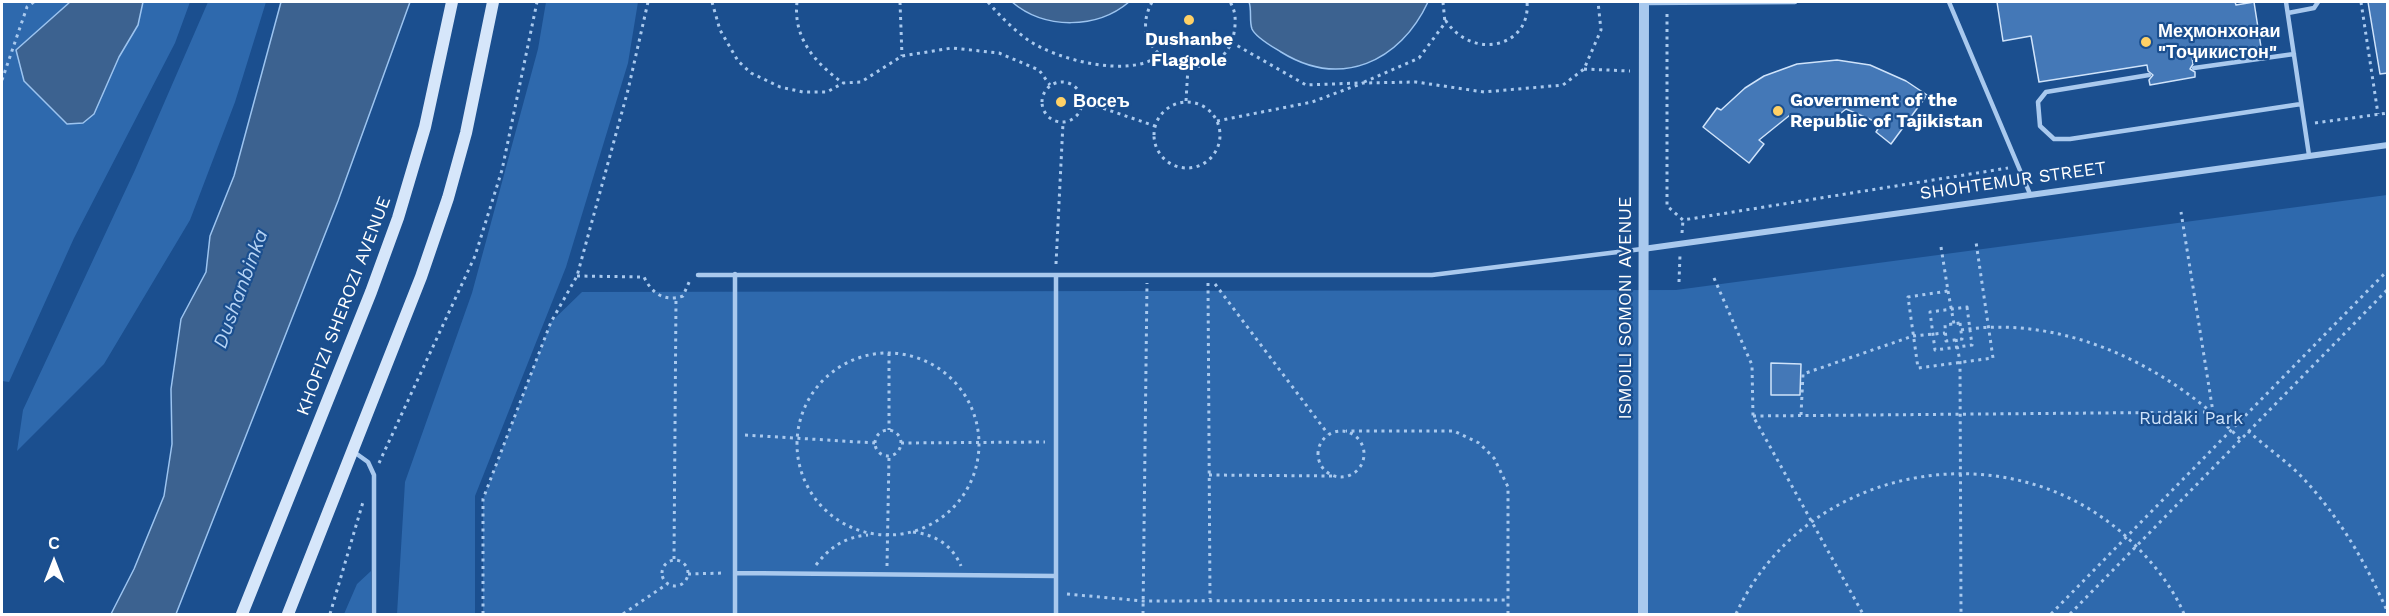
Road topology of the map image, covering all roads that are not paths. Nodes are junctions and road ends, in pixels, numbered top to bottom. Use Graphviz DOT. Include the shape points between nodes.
graph roads {
  1 [pos="452,2"];
  2 [pos="493,2"];
  3 [pos="1644,2"];
  4 [pos="1795,2"];
  5 [pos="1949,2"];
  6 [pos="2286,2"];
  7 [pos="2318,2"];
  8 [pos="2288,13"];
  9 [pos="2294,54"];
  10 [pos="2194,68"];
  11 [pos="2148,75"];
  12 [pos="2301,104"];
  13 [pos="2388,145"];
  14 [pos="2309,155"];
  15 [pos="2030,194"];
  16 [pos="1643,249"];
  17 [pos="735,274"];
  18 [pos="698,275"];
  19 [pos="1056,275"];
  20 [pos="352,451"];
  21 [pos="735,573"];
  22 [pos="1056,576"];
  23 [pos="242,615"];
  24 [pos="288,615"];
  25 [pos="374,615"];
  26 [pos="735,615"];
  27 [pos="1056,615"];
  28 [pos="1643,615"];
  1 -- 23 [label="main road, KHOFIZI SHEROZI AVENUE" via="423,136 387,251"];
  2 -- 20 [label="main road" via="448,198"];
  3 -- 4 [label="lane"];
  3 -- 16 [label="street, ISMOILI SOMONI AVENUE"];
  5 -- 15 [label="lane"];
  6 -- 8 [label="lane"];
  7 -- 8 [label="lane" via="2314,8"];
  8 -- 9 [label="lane"];
  9 -- 10 [label="lane"];
  9 -- 12 [label="lane"];
  11 -- 12 [label="lane" via="2046,92 2038,102 2040,126 2054,139 2070,139"];
  12 -- 14 [label="lane"];
  13 -- 14 [label="street, SHOHTEMUR STREET"];
  14 -- 15 [label="street, SHOHTEMUR STREET"];
  15 -- 16 [label="street, SHOHTEMUR STREET"];
  16 -- 19 [label="lane" via="1450,274"];
  16 -- 28 [label="street, ISMOILI SOMONI AVENUE"];
  17 -- 18 [label="lane"];
  17 -- 19 [label="lane"];
  17 -- 21 [label="lane"];
  19 -- 22 [label="lane"];
  20 -- 24 [label="main road"];
  20 -- 25 [label="lane" via="368,462 374,475"];
  21 -- 22 [label="lane"];
  21 -- 26 [label="lane"];
  22 -- 27 [label="lane"];
}
